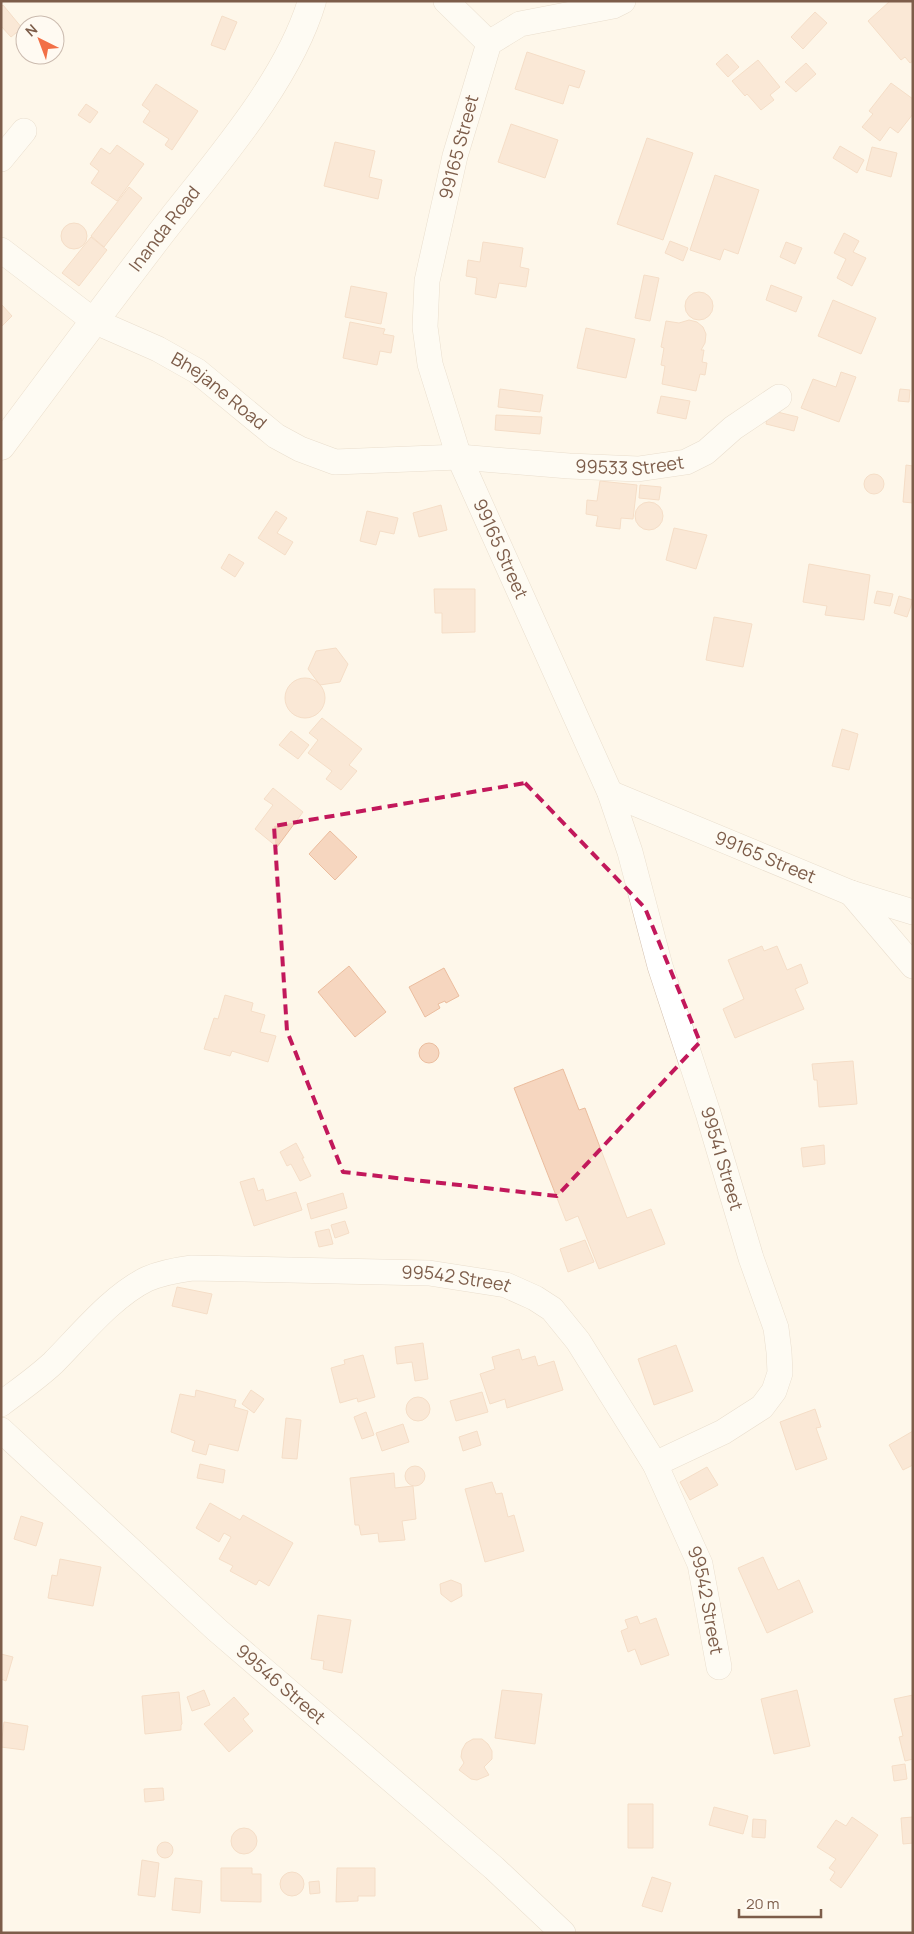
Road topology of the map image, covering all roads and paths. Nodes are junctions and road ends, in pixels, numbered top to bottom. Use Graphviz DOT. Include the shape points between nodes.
graph roads {
  1 [pos="312,1"];
  2 [pos="446,1"];
  3 [pos="623,1"];
  4 [pos="489,43"];
  5 [pos="24,131"];
  6 [pos="1,159"];
  7 [pos="1,250"];
  8 [pos="94,321"];
  9 [pos="779,397"];
  10 [pos="1,446"];
  11 [pos="459,457"];
  12 [pos="610,793"];
  13 [pos="851,893"];
  14 [pos="913,912"];
  15 [pos="913,966"];
  16 [pos="1,1404"];
  17 [pos="1,1430"];
  18 [pos="655,1464"];
  19 [pos="719,1667"];
  20 [pos="563,1933"];
  1 -- 8 [label="street, Inanda Road" via="307,18 268,90"];
  2 -- 4 [label="street"];
  3 -- 4 [label="street" via="613,6 520,24"];
  4 -- 11 [label="street, 99165 Street" via="455,156 427,281 425,327 430,364"];
  5 -- 6 [label="street"];
  7 -- 8 [label="street, Bhejane Road"];
  8 -- 10 [label="street, Inanda Road"];
  8 -- 11 [label="street, Bhejane Road" via="166,353 197,372 276,436 300,449 336,462"];
  9 -- 11 [label="street, 99533 Street" via="733,428 706,452 686,462 638,469"];
  11 -- 12 [label="street, 99165 Street"];
  12 -- 13 [label="street, 99165 Street"];
  12 -- 18 [label="street, 99541 Street" via="630,852 660,966 776,1328 780,1373 774,1391 762,1407 723,1432"];
  13 -- 14 [label="street, 99165 Street"];
  13 -- 15 [label="street"];
  16 -- 18 [label="street, 99542 Street" via="51,1365 123,1295 148,1279 192,1268 429,1272 506,1285 552,1309 578,1341"];
  17 -- 20 [label="street, 99546 Street" via="217,1630 494,1868"];
  18 -- 19 [label="street, 99542 Street" via="700,1564"];
}
